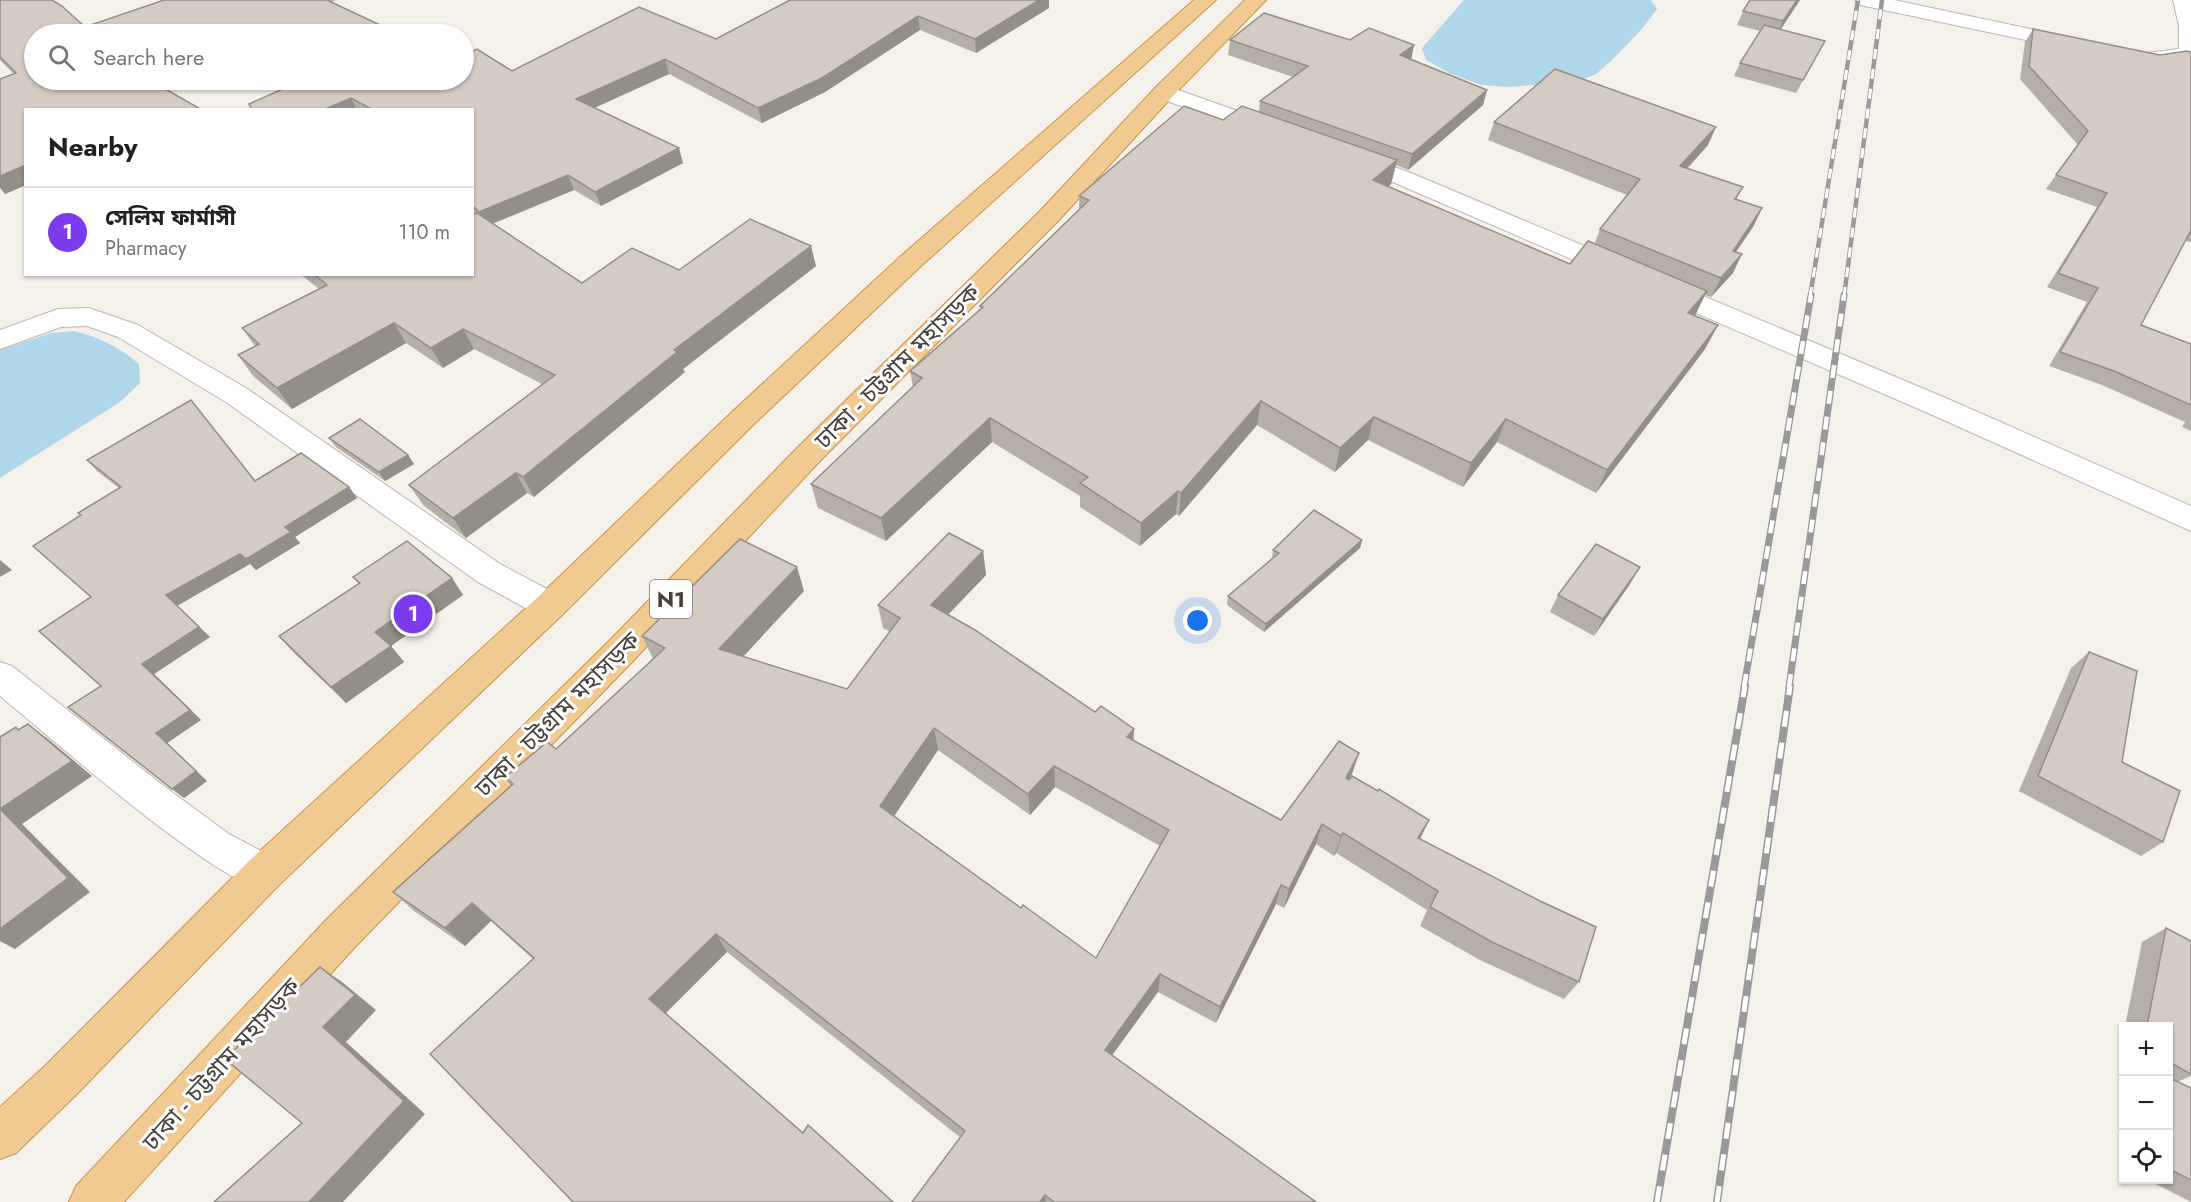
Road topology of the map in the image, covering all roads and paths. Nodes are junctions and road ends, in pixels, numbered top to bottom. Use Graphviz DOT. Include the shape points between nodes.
graph roads {
  1 [pos="1206,0"];
  2 [pos="1256,0"];
  3 [pos="1865,0"];
  4 [pos="2183,0"];
  5 [pos="2095,49"];
  6 [pos="2128,55"];
  7 [pos="1164,92"];
  8 [pos="1294,139"];
  9 [pos="1327,150"];
  10 [pos="0,340"];
  11 [pos="2191,519"];
  12 [pos="550,606"];
  13 [pos="0,676"];
  14 [pos="264,873"];
  15 [pos="0,1137"];
  16 [pos="92,1202"];
  1 -- 12 [label="highway" via="910,262"];
  2 -- 7 [label="highway, ঢাকা - চট্টগ্রাম মহাসড়ক / N1"];
  3 -- 5 [label="street"];
  4 -- 6 [label="street" via="2191,34 2189,54 2151,60"];
  7 -- 8 [label="street"];
  7 -- 16 [label="highway, ঢাকা - চট্টগ্রাম মহাসড়ক / N1" via="1049,216 810,453 622,650 341,933"];
  9 -- 11 [label="street" via="1403,178 1928,401"];
  10 -- 12 [label="street" via="58,318 89,317 128,331 246,402 489,573"];
  12 -- 14 [label="highway"];
  13 -- 14 [label="street" via="148,796 216,846"];
  14 -- 15 [label="highway"];
}
